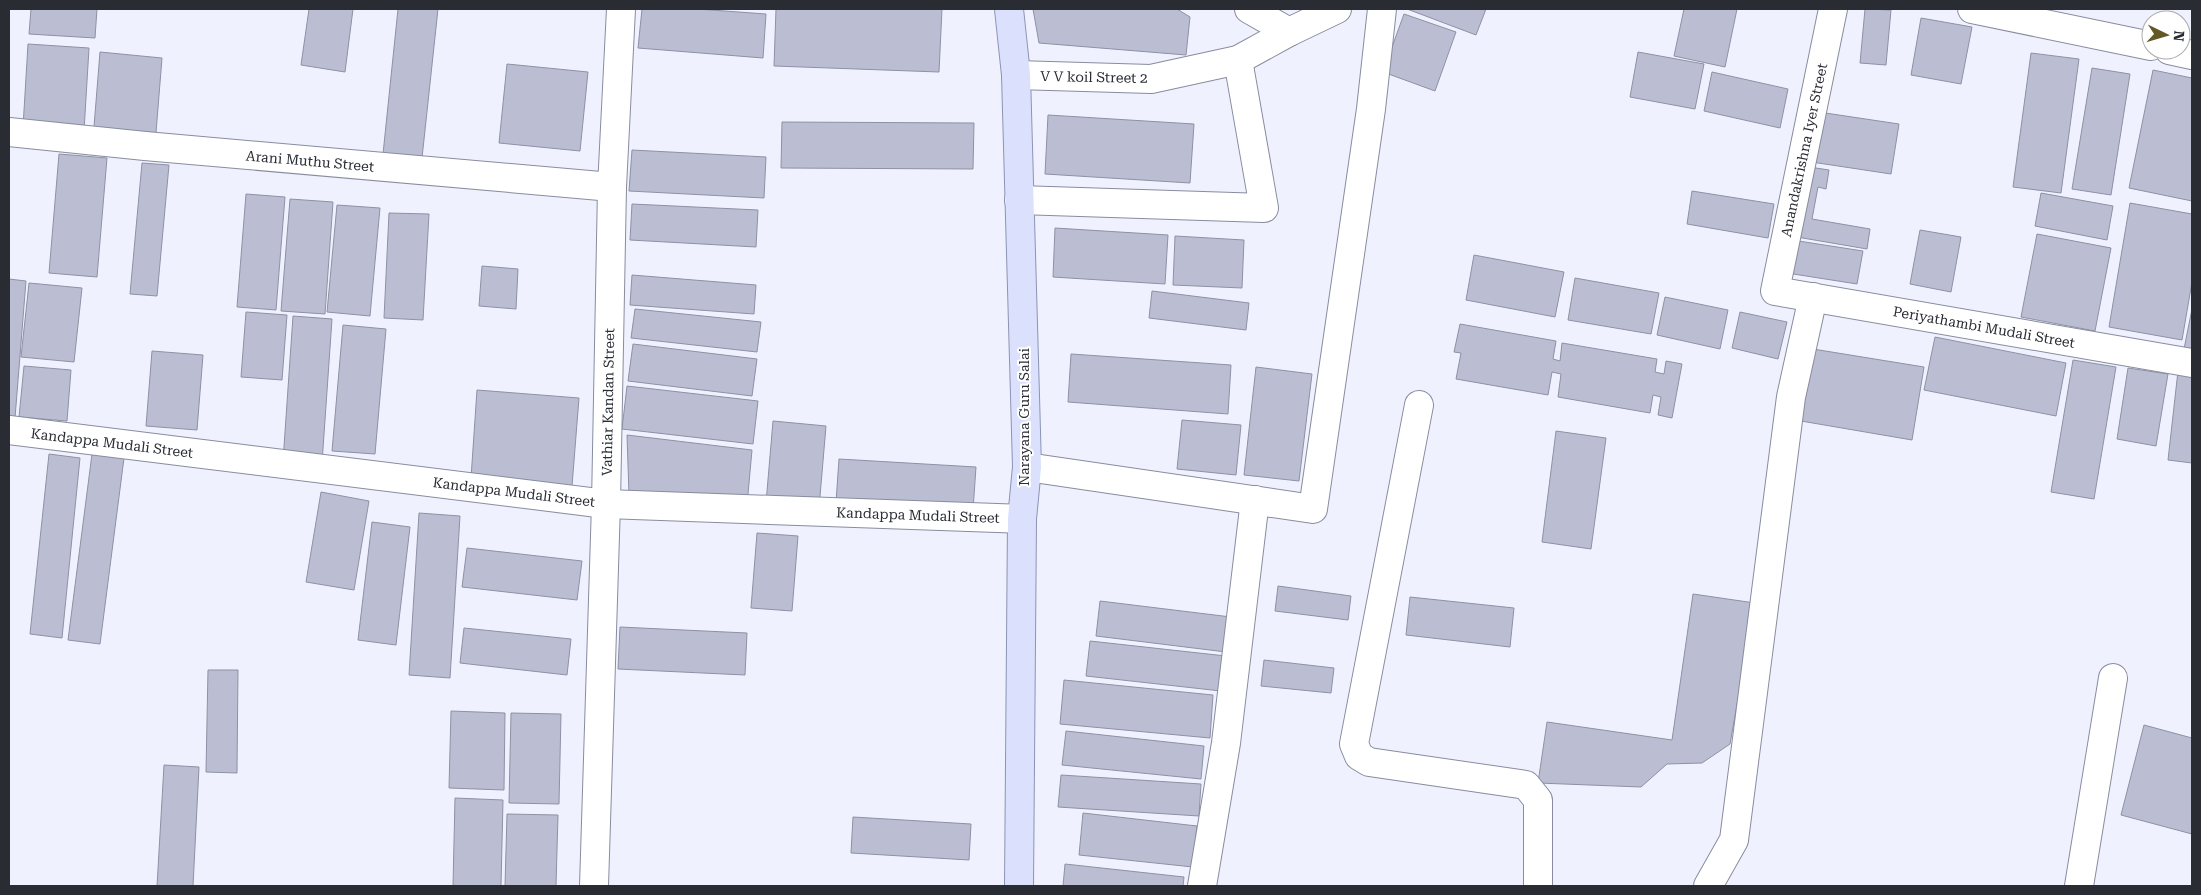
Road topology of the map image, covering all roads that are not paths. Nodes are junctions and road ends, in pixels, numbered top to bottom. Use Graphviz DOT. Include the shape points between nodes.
graph roads {
  1 [pos="620,9"];
  2 [pos="1010,9"];
  3 [pos="1249,9"];
  4 [pos="1337,9"];
  5 [pos="1382,9"];
  6 [pos="1833,9"];
  7 [pos="1972,9"];
  8 [pos="1289,32"];
  9 [pos="2141,44"];
  10 [pos="1238,60"];
  11 [pos="1016,75"];
  12 [pos="9,132"];
  13 [pos="612,186"];
  14 [pos="1019,200"];
  15 [pos="1775,290"];
  16 [pos="1813,297"];
  17 [pos="2192,364"];
  18 [pos="1419,405"];
  19 [pos="9,430"];
  20 [pos="1027,467"];
  21 [pos="1256,500"];
  22 [pos="606,504"];
  23 [pos="1022,519"];
  24 [pos="2113,678"];
  25 [pos="594,886"];
  26 [pos="1019,886"];
  27 [pos="1202,886"];
  28 [pos="1538,886"];
  29 [pos="1708,886"];
  30 [pos="2079,886"];
  1 -- 13 [label="street, Vathiar Kandan Street"];
  2 -- 11 [label="main road, Narayana Guru Salai"];
  3 -- 8 [label="street"];
  4 -- 8 [label="street, V V koil Street 2"];
  5 -- 21 [label="street" via="1371,109 1313,508"];
  6 -- 15 [label="street, Anandakrishna Iyer Street"];
  7 -- 9 [label="street"];
  8 -- 10 [label="street, V V koil Street 2"];
  10 -- 11 [label="street, V V koil Street 2" via="1151,79"];
  10 -- 14 [label="street" via="1264,208"];
  11 -- 14 [label="main road, Narayana Guru Salai"];
  12 -- 13 [label="street, Arani Muthu Street"];
  13 -- 22 [label="street, Vathiar Kandan Street"];
  14 -- 20 [label="main road, Narayana Guru Salai"];
  15 -- 16 [label="street, Periyathambi Mudali Street"];
  16 -- 17 [label="street, Periyathambi Mudali Street"];
  16 -- 29 [label="street" via="1791,397 1734,840"];
  18 -- 28 [label="street" via="1354,744 1359,756 1369,762 1526,785 1538,800"];
  19 -- 22 [label="street, Kandappa Mudali Street"];
  20 -- 21 [label="street"];
  20 -- 23 [label="main road, Narayana Guru Salai"];
  21 -- 27 [label="street" via="1226,743"];
  22 -- 23 [label="street, Kandappa Mudali Street"];
  22 -- 25 [label="street, Vathiar Kandan Street"];
  23 -- 26 [label="main road, Narayana Guru Salai"];
  24 -- 30 [label="street"];
}
